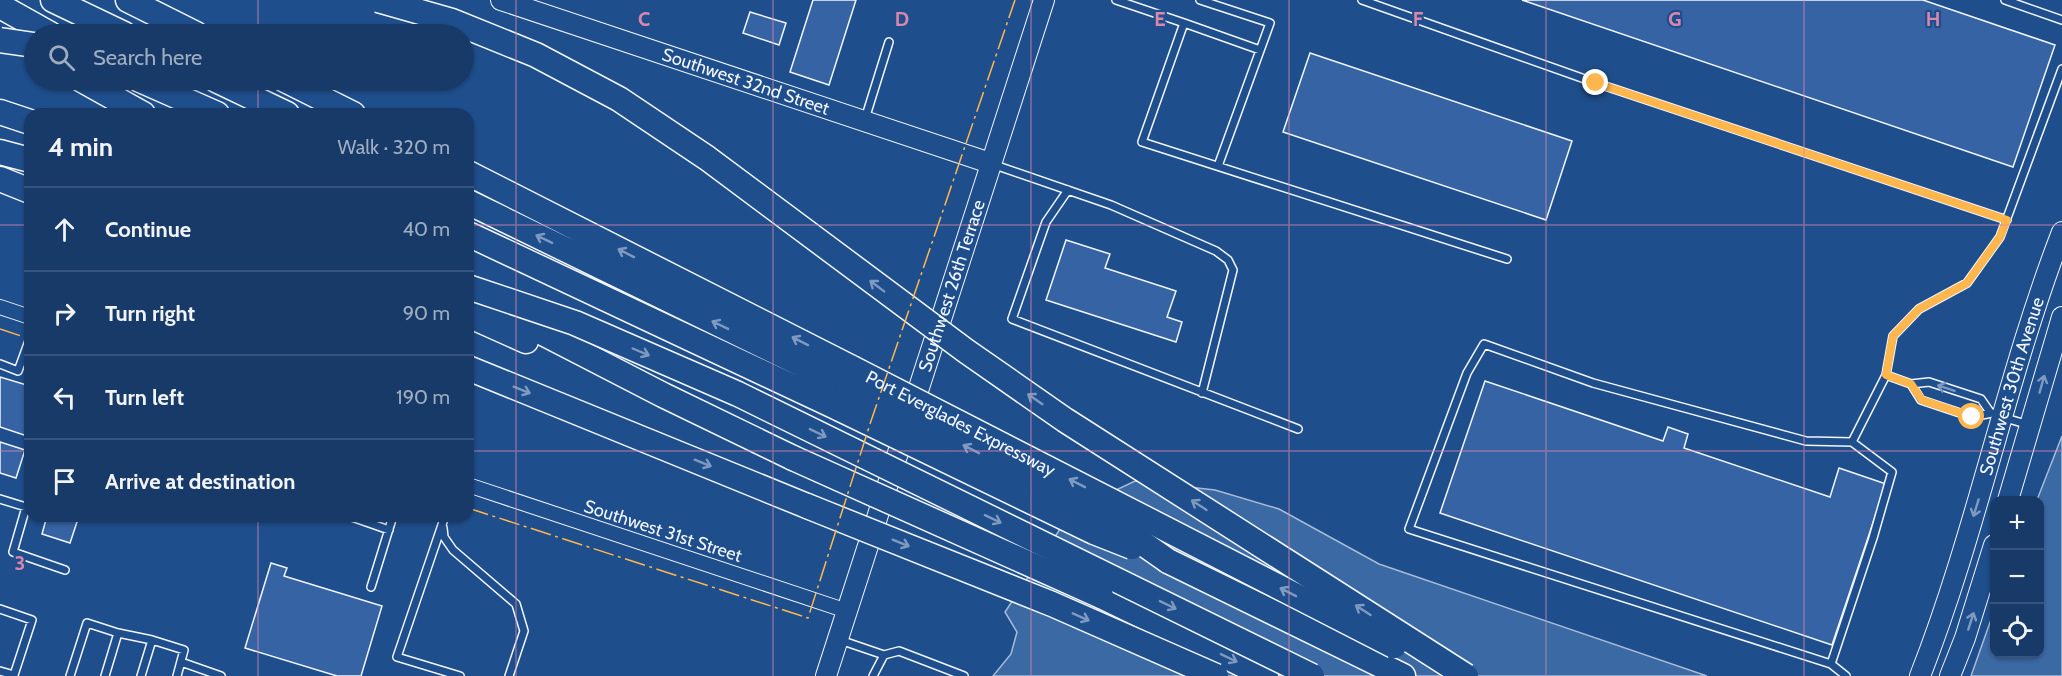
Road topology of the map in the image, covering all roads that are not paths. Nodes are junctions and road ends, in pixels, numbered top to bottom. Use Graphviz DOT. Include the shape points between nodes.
graph roads {
  1 [pos="53,0"];
  2 [pos="128,0"];
  3 [pos="137,0"];
  4 [pos="378,0"];
  5 [pos="503,0"];
  6 [pos="1044,0"];
  7 [pos="1116,0"];
  8 [pos="1200,0"];
  9 [pos="1362,0"];
  10 [pos="2005,0"];
  11 [pos="0,6"];
  12 [pos="161,17"];
  13 [pos="2062,20"];
  14 [pos="1184,23"];
  15 [pos="32,24"];
  16 [pos="103,24"];
  17 [pos="175,24"];
  18 [pos="459,24"];
  19 [pos="474,30"];
  20 [pos="0,32"];
  21 [pos="0,40"];
  22 [pos="889,42"];
  23 [pos="24,44"];
  24 [pos="24,46"];
  25 [pos="1260,50"];
  26 [pos="2062,69"];
  27 [pos="100,90"];
  28 [pos="145,90"];
  29 [pos="163,90"];
  30 [pos="237,90"];
  31 [pos="305,90"];
  32 [pos="132,108"];
  33 [pos="175,108"];
  34 [pos="203,108"];
  35 [pos="274,108"];
  36 [pos="340,108"];
  37 [pos="0,112"];
  38 [pos="24,120"];
  39 [pos="864,121"];
  40 [pos="0,152"];
  41 [pos="24,158"];
  42 [pos="990,163"];
  43 [pos="1218,166"];
  44 [pos="474,176"];
  45 [pos="0,179"];
  46 [pos="24,189"];
  47 [pos="1068,190"];
  48 [pos="474,205"];
  49 [pos="2007,220"];
  50 [pos="2062,232"];
  51 [pos="474,236"];
  52 [pos="1507,259"];
  53 [pos="474,282"];
  54 [pos="474,289"];
  55 [pos="474,297"];
  56 [pos="0,307"];
  57 [pos="24,315"];
  58 [pos="2062,317"];
  59 [pos="474,318"];
  60 [pos="24,354"];
  61 [pos="0,364"];
  62 [pos="474,370"];
  63 [pos="1886,375"];
  64 [pos="1911,384"];
  65 [pos="846,388"];
  66 [pos="1202,393"];
  67 [pos="663,395"];
  68 [pos="1996,414"];
  69 [pos="2030,425"];
  70 [pos="1298,429"];
  71 [pos="1852,441"];
  72 [pos="794,458"];
  73 [pos="474,487"];
  74 [pos="2009,496"];
  75 [pos="0,499"];
  76 [pos="24,506"];
  77 [pos="24,514"];
  78 [pos="366,522"];
  79 [pos="391,522"];
  80 [pos="443,522"];
  81 [pos="442,525"];
  82 [pos="389,530"];
  83 [pos="1993,550"];
  84 [pos="65,570"];
  85 [pos="371,587"];
  86 [pos="0,609"];
  87 [pos="847,611"];
  88 [pos="118,633"];
  89 [pos="838,639"];
  90 [pos="152,640"];
  91 [pos="884,654"];
  92 [pos="181,662"];
  93 [pos="1832,664"];
  94 [pos="0,671"];
  95 [pos="70,676"];
  96 [pos="105,676"];
  97 [pos="141,676"];
  98 [pos="177,676"];
  99 [pos="219,676"];
  100 [pos="460,676"];
  101 [pos="509,676"];
  102 [pos="825,676"];
  103 [pos="873,676"];
  104 [pos="964,676"];
  105 [pos="1216,676"];
  106 [pos="1266,676"];
  107 [pos="1312,676"];
  108 [pos="1403,676"];
  109 [pos="1452,676"];
  110 [pos="1466,676"];
  111 [pos="1846,676"];
  112 [pos="1920,676"];
  113 [pos="1950,676"];
  1 -- 16 [label="highway"];
  2 -- 12 [label="highway"];
  3 -- 12 [label="highway"];
  18 -- 4 [label="highway, one-way, bridge"];
  5 -- 39 [label="street, Southwest 32nd Street"];
  6 -- 42 [label="street, Southwest 26th Terrace"];
  7 -- 14 [label="lane"];
  8 -- 25 [label="lane" via="1270,23"];
  9 -- 49 [label="lane" via="1596,83"];
  10 -- 13 [label="lane"];
  11 -- 15 [label="highway"];
  12 -- 17 [label="highway"];
  14 -- 25 [label="lane"];
  14 -- 43 [label="lane" via="1142,142"];
  110 -- 19 [label="highway, one-way, bridge" via="1065,420 947,338 707,158 619,99"];
  20 -- 24 [label="highway"];
  21 -- 23 [label="highway, bridge"];
  22 -- 39 [label="lane"];
  25 -- 43 [label="lane"];
  26 -- 49 [label="lane"];
  27 -- 32 [label="highway"];
  28 -- 33 [label="highway"];
  29 -- 34 [label="highway"];
  30 -- 35 [label="highway"];
  31 -- 36 [label="highway"];
  37 -- 38 [label="highway"];
  39 -- 42 [label="street, Southwest 32nd Street"];
  40 -- 41 [label="highway"];
  42 -- 47 [label="lane"];
  42 -- 87 [label="street, Southwest 26th Terrace"];
  43 -- 52 [label="lane"];
  65 -- 44 [label="highway, Port Everglades Expressway, one-way"];
  45 -- 46 [label="highway"];
  47 -- 66 [label="lane" via="1111,205 1228,260 1233,270"];
  47 -- 66 [label="lane" via="1046,222 1012,319"];
  65 -- 48 [label="highway, one-way"];
  49 -- 63 [label="lane" via="2000,237 1967,283 1919,309 1893,336"];
  50 -- 68 [label="street, Southwest 30th Avenue"];
  51 -- 65 [label="highway"];
  53 -- 67 [label="highway" via="627,366"];
  54 -- 107 [label="highway, one-way, bridge" via="574,323 738,394"];
  55 -- 67 [label="highway"];
  56 -- 57 [label="street"];
  69 -- 58 [label="street, Southwest 30th Avenue, one-way"];
  59 -- 72 [label="highway" via="679,412"];
  60 -- 61 [label="lane" via="18,370"];
  62 -- 105 [label="highway, one-way, bridge" via="1052,604"];
  63 -- 64 [label="lane"];
  63 -- 71 [label="lane"];
  68 -- 64 [label="lane, one-way" via="1981,399 1929,382"];
  64 -- 68 [label="lane" via="1922,400 1972,417"];
  65 -- 108 [label="highway, bridge" via="1094,532 1168,561"];
  109 -- 65 [label="highway, Port Everglades Expressway, one-way, bridge"];
  66 -- 70 [label="lane"];
  67 -- 72 [label="highway"];
  68 -- 69 [label="lane"];
  68 -- 112 [label="street, Southwest 30th Avenue, one-way" via="1953,582"];
  69 -- 74 [label="street, Southwest 30th Avenue"];
  71 -- 93 [label="lane" via="1892,472"];
  71 -- 93 [label="lane" via="1806,441 1593,383 1484,344 1467,373 1409,529"];
  72 -- 106 [label="highway, one-way, bridge" via="1101,596"];
  73 -- 87 [label="street, Southwest 31st Street"];
  75 -- 76 [label="lane"];
  77 -- 84 [label="lane" via="13,552"];
  78 -- 82 [label="lane"];
  79 -- 82 [label="lane"];
  80 -- 81 [label="lane"];
  81 -- 100 [label="lane" via="397,657"];
  81 -- 101 [label="lane" via="444,537 453,550 516,604 524,631"];
  82 -- 85 [label="lane"];
  113 -- 83 [label="street, one-way"];
  86 -- 94 [label="lane" via="32,620 14,675"];
  87 -- 89 [label="street, Southwest 26th Terrace"];
  88 -- 90 [label="lane"];
  88 -- 95 [label="lane" via="87,623"];
  88 -- 96 [label="lane"];
  89 -- 91 [label="lane"];
  89 -- 102 [label="street, Southwest 26th Terrace"];
  90 -- 92 [label="lane" via="184,650"];
  90 -- 97 [label="lane"];
  91 -- 103 [label="lane"];
  91 -- 104 [label="lane" via="899,651"];
  92 -- 98 [label="lane"];
  92 -- 99 [label="lane"];
  93 -- 111 [label="lane"];
}
